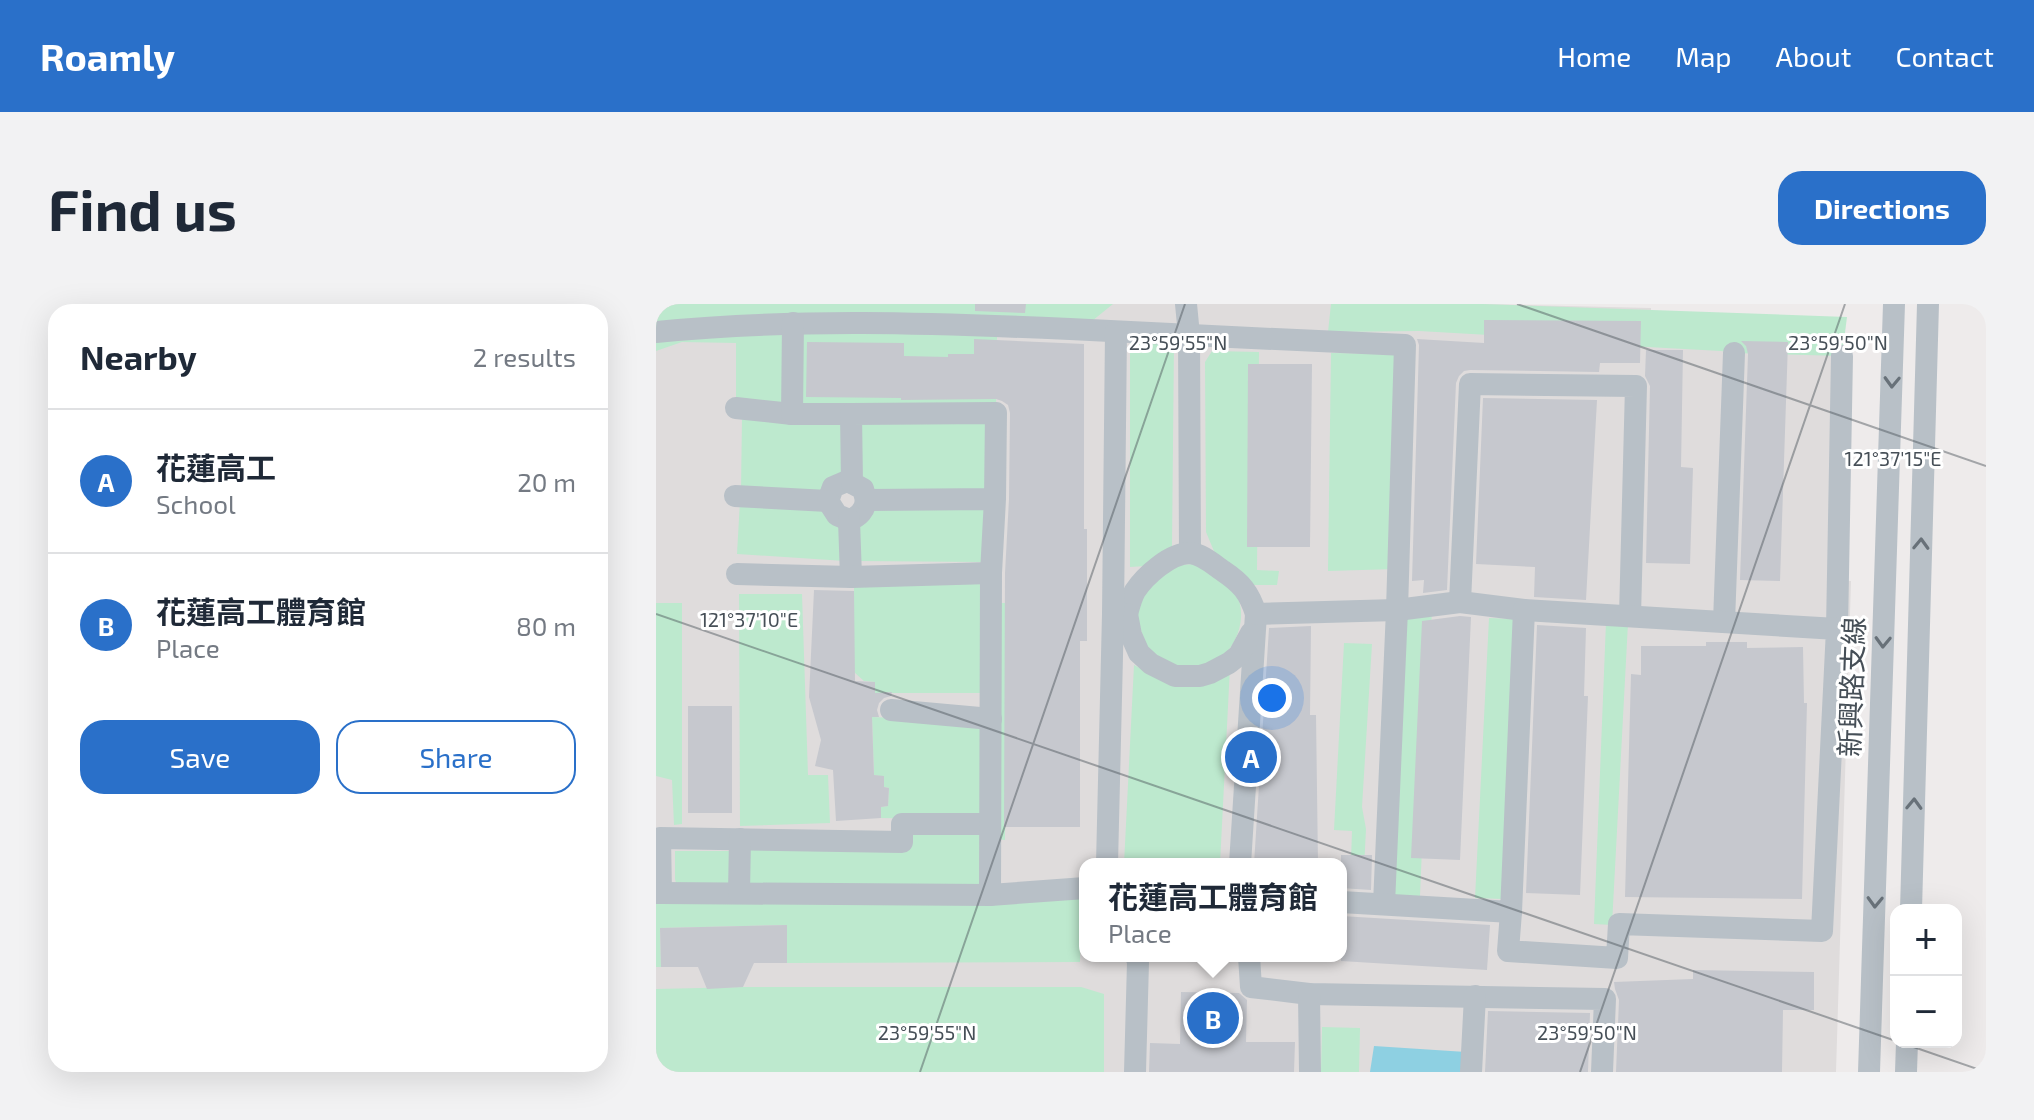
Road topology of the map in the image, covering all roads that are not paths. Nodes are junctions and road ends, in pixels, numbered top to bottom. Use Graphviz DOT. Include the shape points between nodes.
graph roads {
  1 [pos="1186,304"];
  2 [pos="1894,304"];
  3 [pos="1928,304"];
  4 [pos="793,323"];
  5 [pos="656,332"];
  6 [pos="1116,332"];
  7 [pos="1189,335"];
  8 [pos="1734,353"];
  9 [pos="1842,356"];
  10 [pos="736,408"];
  11 [pos="792,414"];
  12 [pos="851,414"];
  13 [pos="859,491"];
  14 [pos="735,496"];
  15 [pos="995,499"];
  16 [pos="828,501"];
  17 [pos="849,520"];
  18 [pos="1190,553"];
  19 [pos="991,573"];
  20 [pos="737,574"];
  21 [pos="851,577"];
  22 [pos="1460,602"];
  23 [pos="1397,610"];
  24 [pos="1524,610"];
  25 [pos="1120,614"];
  26 [pos="1630,616"];
  27 [pos="1255,620"];
  28 [pos="1724,622"];
  29 [pos="1837,629"];
  30 [pos="891,710"];
  31 [pos="991,719"];
  32 [pos="989,824"];
  33 [pos="740,839"];
  34 [pos="1107,858"];
  35 [pos="1240,858"];
  36 [pos="1079,888"];
  37 [pos="658,893"];
  38 [pos="739,893"];
  39 [pos="990,895"];
  40 [pos="1347,902"];
  41 [pos="1384,904"];
  42 [pos="1911,904"];
  43 [pos="1511,912"];
  44 [pos="1138,962"];
  45 [pos="1249,962"];
  46 [pos="1309,994"];
  47 [pos="1475,996"];
  48 [pos="1907,1048"];
  49 [pos="1135,1072"];
  50 [pos="1310,1072"];
  51 [pos="1471,1072"];
  52 [pos="1602,1072"];
  53 [pos="1869,1072"];
  54 [pos="1906,1072"];
  1 -- 7 [label="street"];
  2 -- 53 [label="street, 新興路支線, one-way"];
  42 -- 3 [label="street, one-way"];
  4 -- 5 [label="street"];
  4 -- 6 [label="street"];
  4 -- 11 [label="street"];
  6 -- 7 [label="street"];
  6 -- 25 [label="street"];
  7 -- 18 [label="street"];
  7 -- 23 [label="street" via="1405,345"];
  8 -- 28 [label="street"];
  9 -- 29 [label="street"];
  10 -- 11 [label="street"];
  11 -- 12 [label="street"];
  12 -- 13 [label="street"];
  12 -- 15 [label="street" via="996,413"];
  13 -- 15 [label="street"];
  13 -- 16 [label="street" via="847,481 833,487"];
  13 -- 17 [label="street" via="865,506"];
  14 -- 16 [label="street"];
  15 -- 19 [label="street"];
  16 -- 17 [label="street" via="837,515"];
  17 -- 21 [label="street"];
  18 -- 25 [label="street" via="1149,574"];
  18 -- 27 [label="street" via="1247,591"];
  19 -- 21 [label="street"];
  19 -- 31 [label="street"];
  20 -- 21 [label="street"];
  22 -- 23 [label="street"];
  22 -- 24 [label="street"];
  22 -- 26 [label="street" via="1470,384 1636,386"];
  23 -- 27 [label="street"];
  23 -- 41 [label="street"];
  24 -- 26 [label="street"];
  24 -- 43 [label="street"];
  25 -- 27 [label="street" via="1139,653 1175,676 1200,676 1229,663 1239,655"];
  25 -- 34 [label="street"];
  26 -- 28 [label="street"];
  27 -- 35 [label="street"];
  28 -- 29 [label="street"];
  29 -- 43 [label="street" via="1822,931 1619,924 1617,958 1508,951"];
  30 -- 31 [label="street"];
  31 -- 32 [label="street"];
  32 -- 33 [label="street" via="902,824 902,842"];
  32 -- 39 [label="street"];
  33 -- 37 [label="street" via="660,838"];
  33 -- 38 [label="street"];
  36 -- 39 [label="street"];
  37 -- 38 [label="street"];
  38 -- 39 [label="street"];
  40 -- 41 [label="street"];
  41 -- 43 [label="street"];
  44 -- 49 [label="street"];
  45 -- 46 [label="street" via="1251,987"];
  46 -- 47 [label="street"];
  46 -- 50 [label="street"];
  47 -- 51 [label="street"];
  47 -- 52 [label="street" via="1605,999"];
  48 -- 54 [label="street"];
}
